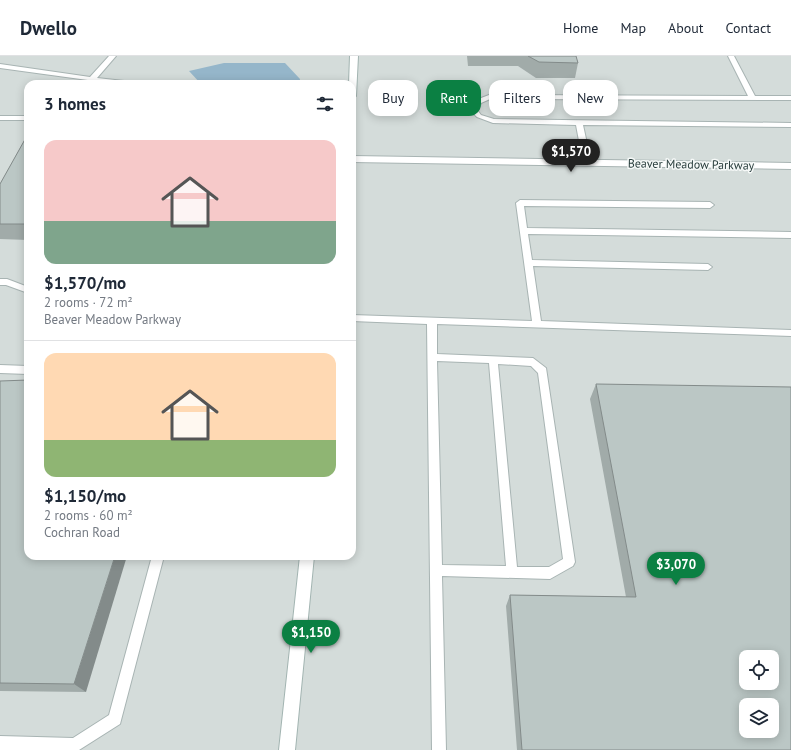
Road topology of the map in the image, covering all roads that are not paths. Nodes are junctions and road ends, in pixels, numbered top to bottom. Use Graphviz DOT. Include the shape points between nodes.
graph roads {
  1 [pos="113,56"];
  2 [pos="354,56"];
  3 [pos="731,56"];
  4 [pos="0,66"];
  5 [pos="92,79"];
  6 [pos="100,80"];
  7 [pos="353,80"];
  8 [pos="753,98"];
  9 [pos="791,98"];
  10 [pos="0,118"];
  11 [pos="24,118"];
  12 [pos="579,123"];
  13 [pos="791,125"];
  14 [pos="356,159"];
  15 [pos="587,162"];
  16 [pos="791,166"];
  17 [pos="710,205"];
  18 [pos="524,231"];
  19 [pos="791,235"];
  20 [pos="528,263"];
  21 [pos="708,267"];
  22 [pos="0,282"];
  23 [pos="24,288"];
  24 [pos="356,318"];
  25 [pos="432,321"];
  26 [pos="537,324"];
  27 [pos="791,333"];
  28 [pos="432,357"];
  29 [pos="493,360"];
  30 [pos="0,369"];
  31 [pos="24,370"];
  32 [pos="157,560"];
  33 [pos="306,560"];
  34 [pos="436,570"];
  35 [pos="512,572"];
  36 [pos="0,743"];
  37 [pos="74,747"];
  38 [pos="287,750"];
  39 [pos="440,750"];
  1 -- 5 [label="lane"];
  2 -- 7 [label="street"];
  3 -- 8 [label="lane"];
  4 -- 5 [label="lane"];
  5 -- 6 [label="lane"];
  8 -- 9 [label="lane"];
  8 -- 12 [label="lane" via="489,96 479,100 474,111 479,116 493,121"];
  10 -- 11 [label="lane"];
  12 -- 13 [label="lane"];
  12 -- 15 [label="lane"];
  14 -- 15 [label="street, Beaver Meadow Parkway"];
  15 -- 16 [label="street, Beaver Meadow Parkway"];
  17 -- 18 [label="lane" via="520,203"];
  18 -- 19 [label="lane"];
  18 -- 20 [label="lane"];
  20 -- 21 [label="lane"];
  20 -- 26 [label="lane"];
  22 -- 23 [label="lane"];
  24 -- 25 [label="lane"];
  25 -- 26 [label="lane"];
  25 -- 28 [label="lane"];
  26 -- 27 [label="lane"];
  28 -- 29 [label="lane"];
  28 -- 34 [label="lane"];
  29 -- 35 [label="lane"];
  29 -- 35 [label="lane" via="533,362 543,371 568,562 550,573"];
  30 -- 31 [label="lane"];
  32 -- 37 [label="lane" via="115,719"];
  33 -- 38 [label="street"];
  34 -- 35 [label="lane"];
  34 -- 39 [label="lane"];
  36 -- 37 [label="lane"];
}
